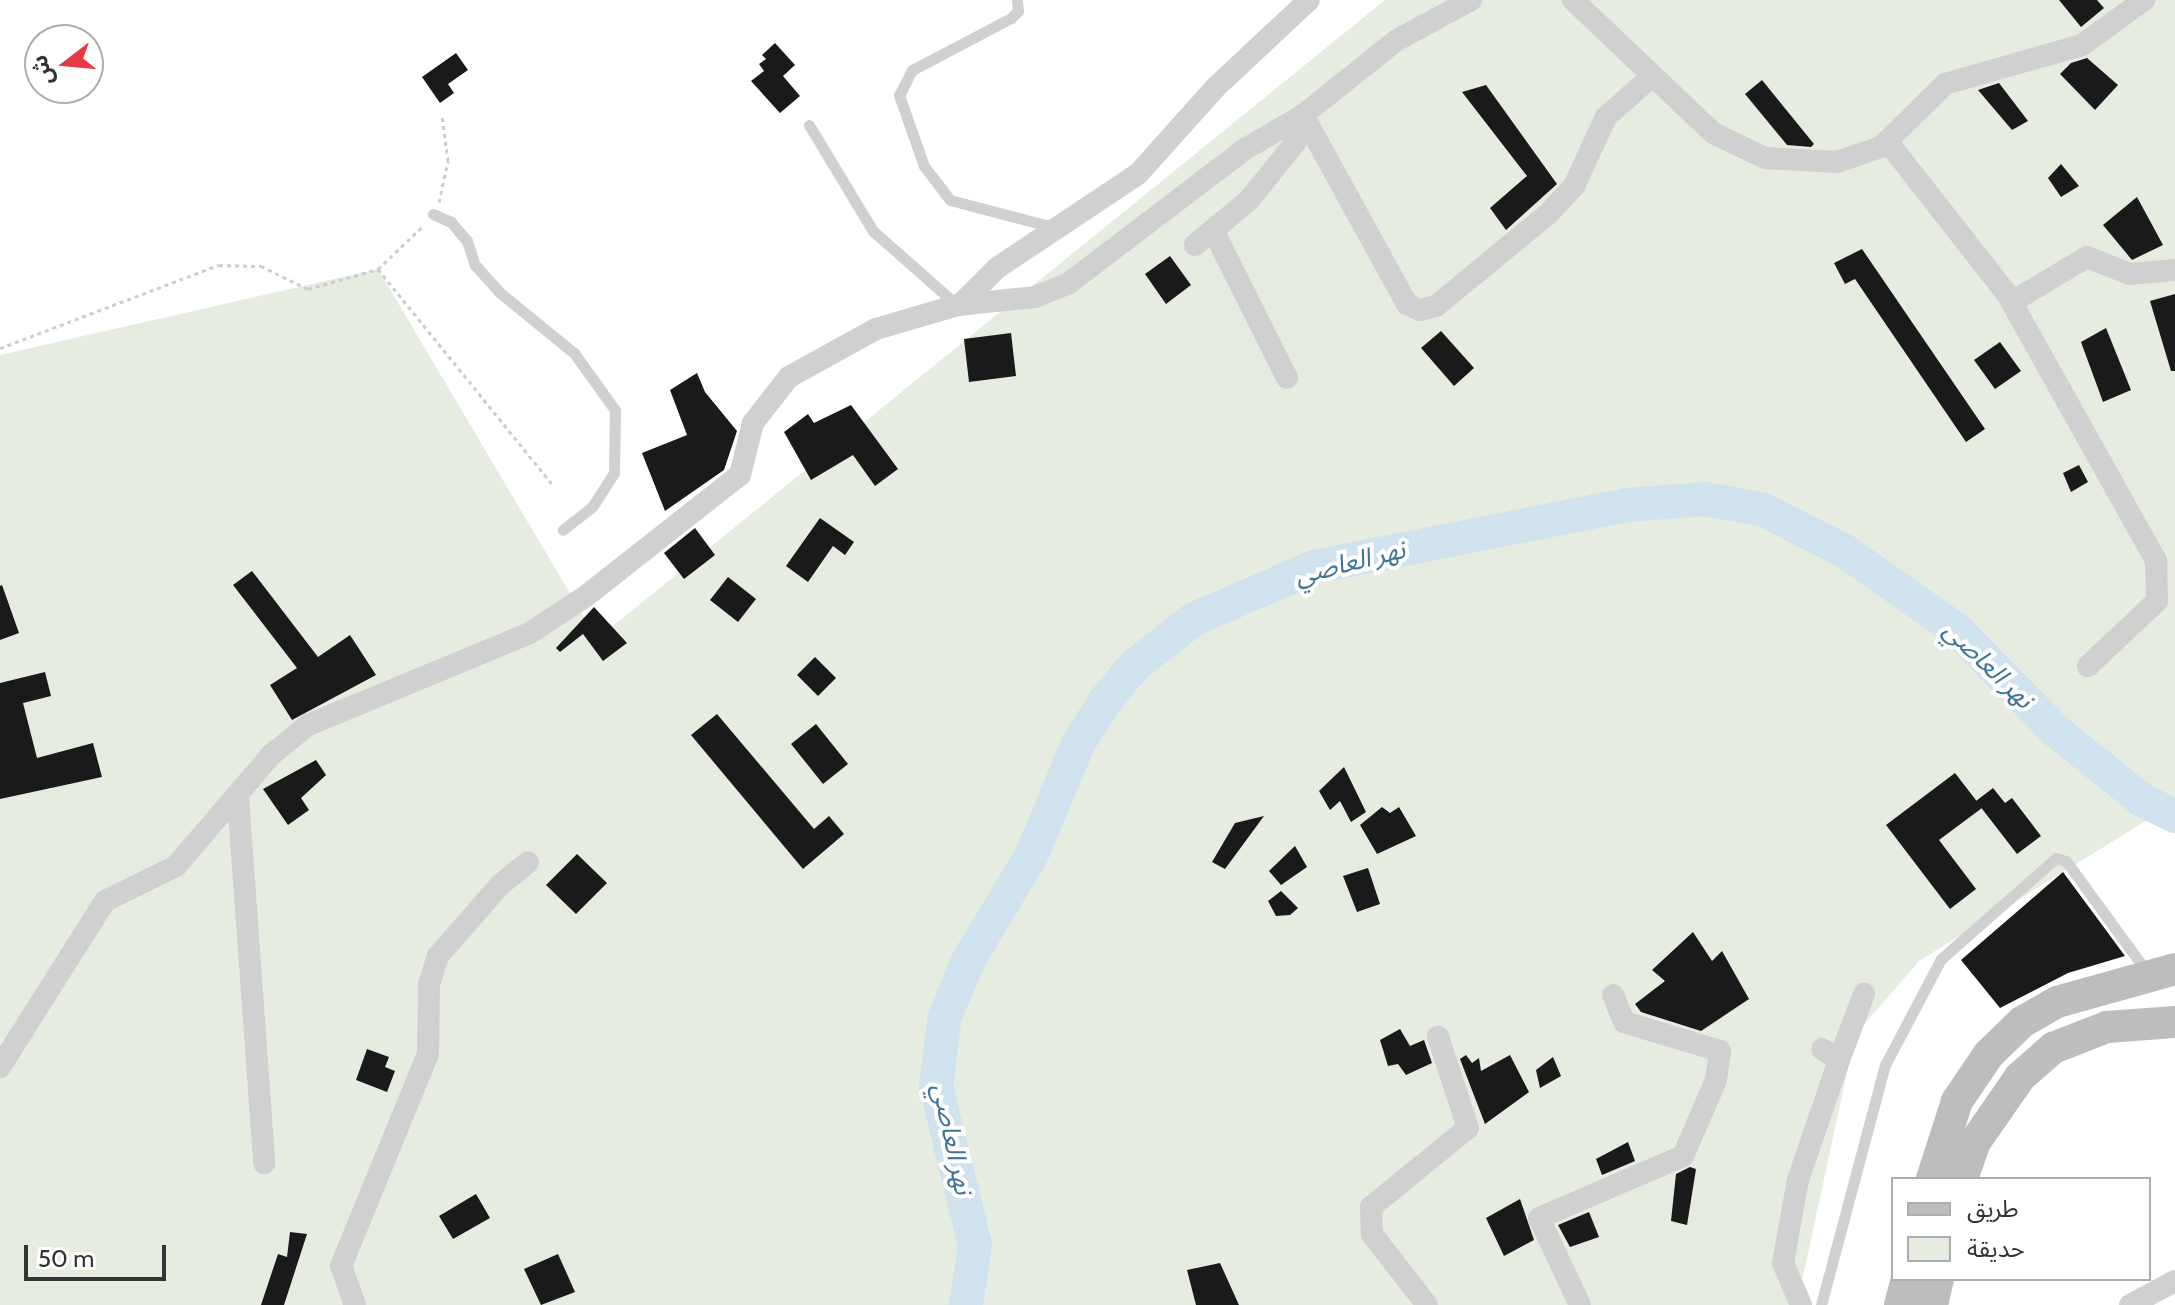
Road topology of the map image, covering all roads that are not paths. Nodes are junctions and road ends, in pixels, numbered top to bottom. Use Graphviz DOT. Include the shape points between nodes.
graph roads {
  1 [pos="1017,0"];
  2 [pos="1309,0"];
  3 [pos="1471,0"];
  4 [pos="1573,0"];
  5 [pos="2144,0"];
  6 [pos="1652,76"];
  7 [pos="1303,115"];
  8 [pos="809,125"];
  9 [pos="1887,141"];
  10 [pos="433,214"];
  11 [pos="1058,228"];
  12 [pos="1214,232"];
  13 [pos="1195,245"];
  14 [pos="2175,270"];
  15 [pos="2012,302"];
  16 [pos="959,305"];
  17 [pos="1287,378"];
  18 [pos="563,530"];
  19 [pos="2088,666"];
  20 [pos="238,797"];
  21 [pos="528,862"];
  22 [pos="2162,972"];
  23 [pos="1864,994"];
  24 [pos="1613,995"];
  25 [pos="2175,1022"];
  26 [pos="1438,1037"];
  27 [pos="0,1067"];
  28 [pos="264,1163"];
  29 [pos="1933,1177"];
  30 [pos="1963,1177"];
  31 [pos="1906,1281"];
  32 [pos="1938,1281"];
  33 [pos="2175,1281"];
  34 [pos="355,1305"];
  35 [pos="1427,1305"];
  36 [pos="1580,1305"];
  37 [pos="1801,1305"];
  38 [pos="1821,1305"];
  39 [pos="1900,1305"];
  40 [pos="1932,1305"];
  41 [pos="2130,1305"];
  1 -- 11 [label="lane" via="1018,11 1011,18 912,70 899,95 924,166 950,200"];
  2 -- 11 [label="street" via="1216,87 1138,174"];
  3 -- 7 [label="street" via="1397,40"];
  4 -- 6 [label="street"];
  5 -- 9 [label="street" via="2082,45 1945,84"];
  6 -- 7 [label="street" via="1606,117 1574,186 1548,214 1436,306 1420,310 1407,304"];
  6 -- 9 [label="street" via="1713,133 1765,158 1837,162"];
  7 -- 12 [label="street" via="1295,143 1249,200"];
  7 -- 16 [label="street" via="1242,151 1069,283 1004,304"];
  8 -- 16 [label="lane" via="873,231"];
  9 -- 15 [label="street"];
  10 -- 18 [label="lane" via="451,222 467,241 475,265 499,292 574,353 615,410 614,473 592,507"];
  11 -- 16 [label="street" via="997,268"];
  12 -- 13 [label="street"];
  12 -- 17 [label="street"];
  14 -- 15 [label="street" via="2130,274 2087,257"];
  15 -- 19 [label="street" via="2156,561 2157,601"];
  16 -- 20 [label="street" via="876,329 789,377 753,423 740,475 586,596 528,634 308,725 271,755"];
  20 -- 27 [label="street" via="176,866 105,901"];
  20 -- 28 [label="street"];
  21 -- 34 [label="street" via="500,885 438,956 429,985 428,1054 341,1266"];
  22 -- 29 [label="main road" via="2057,1002 2022,1022 1989,1054 1957,1101"];
  22 -- 38 [label="lane" via="2066,861 2056,858 1941,959 1885,1065"];
  23 -- 37 [label="street" via="1831,1054 1786,1231 1783,1263"];
  24 -- 36 [label="street" via="1624,1022 1720,1051 1683,1156 1539,1218"];
  25 -- 30 [label="main road" via="2107,1027 2053,1048 2020,1077 1975,1142"];
  26 -- 35 [label="street" via="1468,1128 1371,1207 1372,1234"];
  31 -- 39 [label="main road"];
  32 -- 40 [label="main road"];
  33 -- 41 [label="street"];
}
